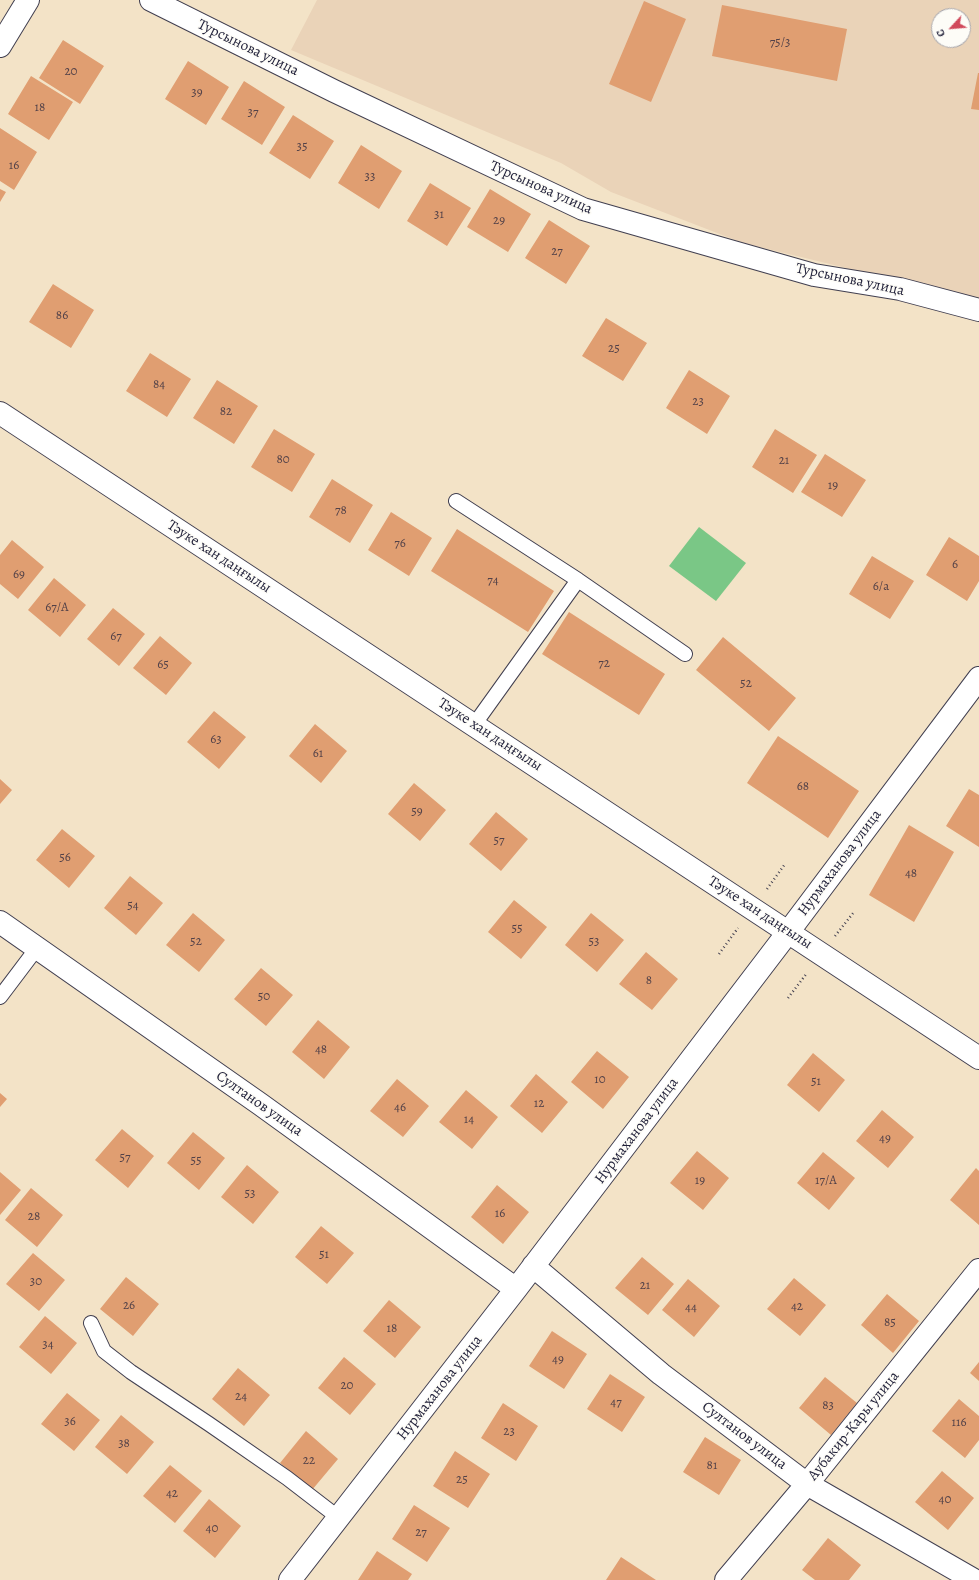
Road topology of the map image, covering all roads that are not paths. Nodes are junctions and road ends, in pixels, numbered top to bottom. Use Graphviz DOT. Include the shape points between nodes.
graph roads {
  1 [pos="28,0"];
  2 [pos="151,0"];
  3 [pos="0,46"];
  4 [pos="979,310"];
  5 [pos="0,413"];
  6 [pos="456,501"];
  7 [pos="578,580"];
  8 [pos="685,654"];
  9 [pos="979,678"];
  10 [pos="474,725"];
  11 [pos="0,922"];
  12 [pos="789,931"];
  13 [pos="37,948"];
  14 [pos="0,997"];
  15 [pos="979,1058"];
  16 [pos="533,1266"];
  17 [pos="979,1270"];
  18 [pos="516,1289"];
  19 [pos="91,1323"];
  20 [pos="807,1484"];
  21 [pos="339,1518"];
  22 [pos="290,1580"];
  23 [pos="726,1580"];
  24 [pos="974,1580"];
  1 -- 3 [label="street"];
  2 -- 4 [label="street, Турсынова улица" via="583,209 814,274 900,290"];
  5 -- 10 [label="street, Тәуке хан даңғылы"];
  6 -- 7 [label="lane"];
  7 -- 8 [label="lane"];
  7 -- 10 [label="lane"];
  9 -- 12 [label="street, Нурмаханова улица"];
  10 -- 12 [label="street, Тәуке хан даңғылы"];
  11 -- 13 [label="street, Султанов улица"];
  12 -- 15 [label="street, Тәуке хан даңғылы"];
  12 -- 16 [label="street, Нурмаханова улица"];
  13 -- 14 [label="lane"];
  13 -- 18 [label="street, Султанов улица" via="260,1104"];
  16 -- 18 [label="street, Нурмаханова улица"];
  16 -- 20 [label="street, Султанов улица" via="662,1374"];
  17 -- 20 [label="street, Аубакир-Кары улица"];
  18 -- 21 [label="street, Нурмаханова улица"];
  19 -- 21 [label="lane" via="104,1351 287,1478"];
  20 -- 23 [label="street, Аубакир-Кары улица"];
  20 -- 24 [label="street, Султанов улица"];
  21 -- 22 [label="street, Нурмаханова улица"];
}
